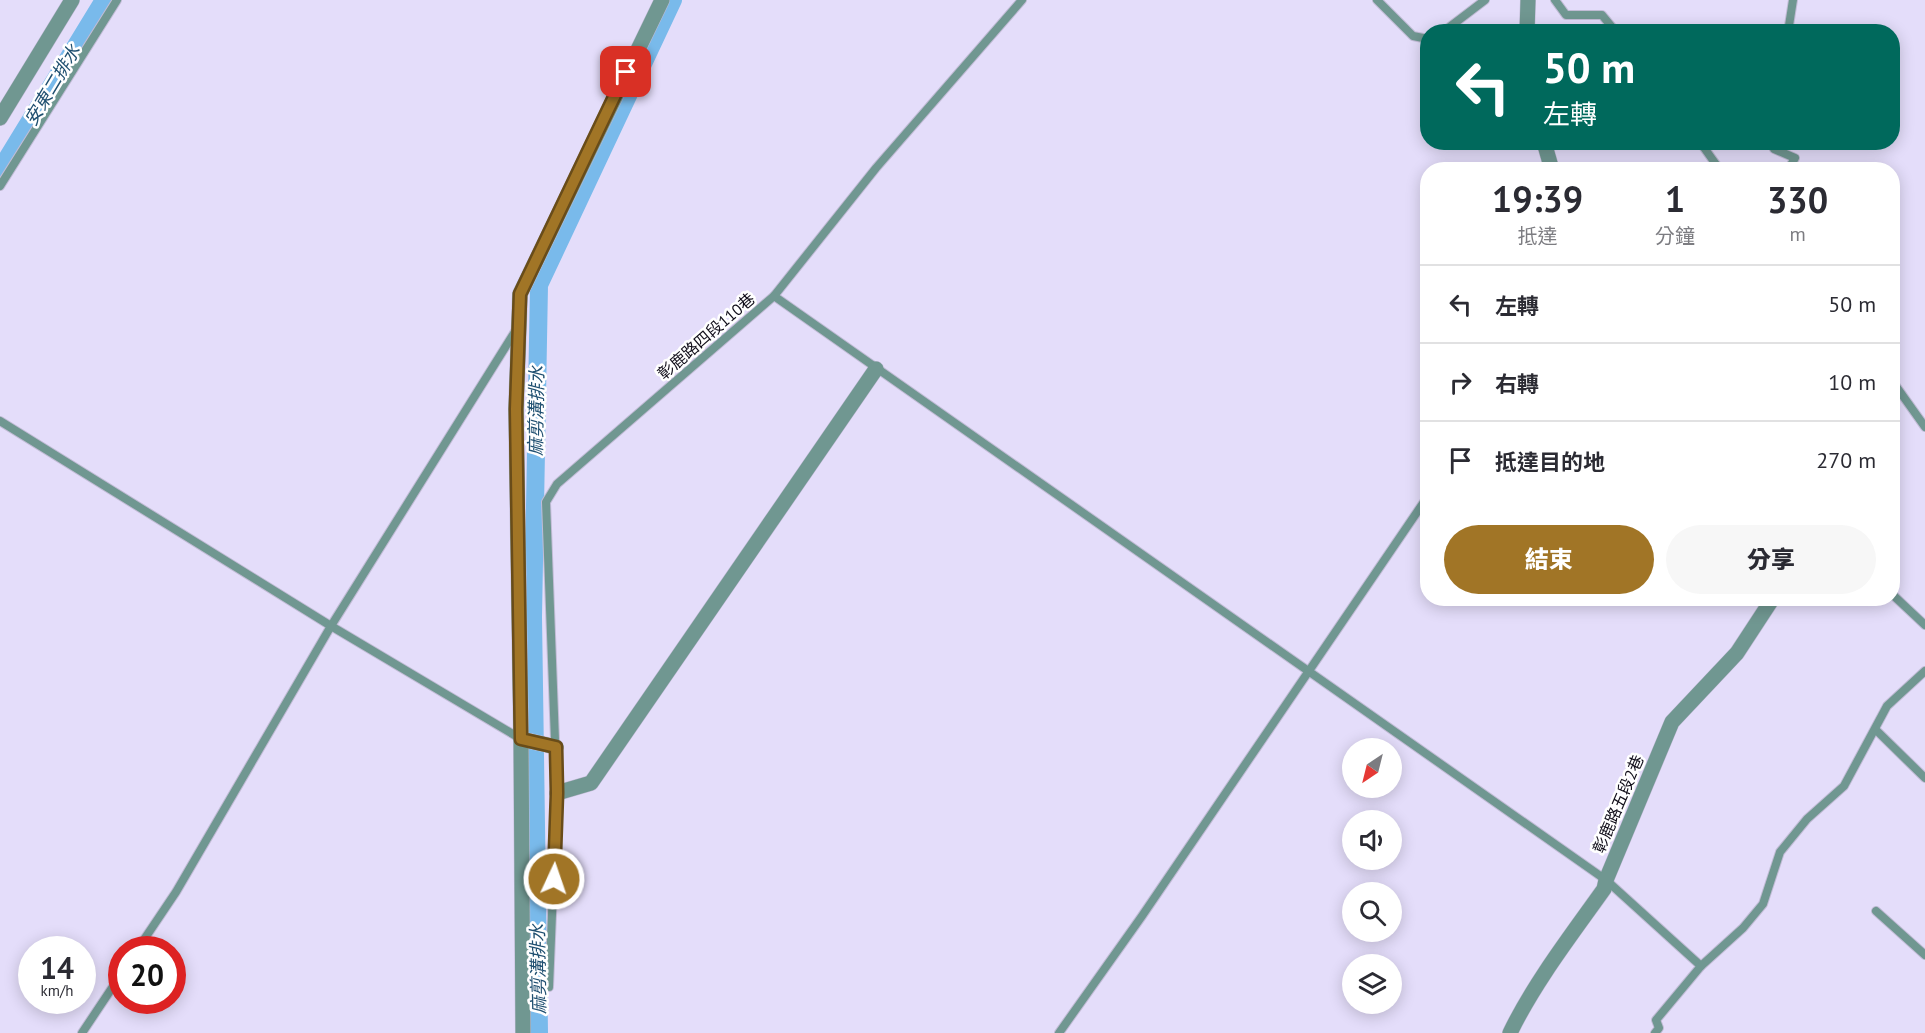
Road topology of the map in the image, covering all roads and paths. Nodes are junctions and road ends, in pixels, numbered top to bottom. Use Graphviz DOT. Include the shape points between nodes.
graph roads {
  1 [pos="72,0"];
  2 [pos="117,0"];
  3 [pos="662,0"];
  4 [pos="1022,0"];
  5 [pos="1377,0"];
  6 [pos="1485,0"];
  7 [pos="1528,0"];
  8 [pos="1555,0"];
  9 [pos="1793,0"];
  10 [pos="1454,24"];
  11 [pos="1527,24"];
  12 [pos="1609,24"];
  13 [pos="1789,24"];
  14 [pos="1420,37"];
  15 [pos="0,118"];
  16 [pos="1776,150"];
  17 [pos="1793,162"];
  18 [pos="0,186"];
  19 [pos="774,296"];
  20 [pos="519,324"];
  21 [pos="876,369"];
  22 [pos="1900,392"];
  23 [pos="0,422"];
  24 [pos="1925,427"];
  25 [pos="1420,508"];
  26 [pos="1900,602"];
  27 [pos="1768,606"];
  28 [pos="1925,625"];
  29 [pos="331,626"];
  30 [pos="1925,671"];
  31 [pos="1307,672"];
  32 [pos="1876,730"];
  33 [pos="521,739"];
  34 [pos="556,741"];
  35 [pos="1925,778"];
  36 [pos="557,793"];
  37 [pos="1606,880"];
  38 [pos="1876,911"];
  39 [pos="146,936"];
  40 [pos="1925,955"];
  41 [pos="1701,966"];
  42 [pos="549,987"];
  43 [pos="108,994"];
  44 [pos="82,1033"];
  45 [pos="523,1033"];
  46 [pos="1059,1033"];
  47 [pos="1510,1033"];
  48 [pos="1655,1033"];
  1 -- 15 [label="street"];
  2 -- 18 [label="lane"];
  3 -- 20 [label="street" via="520,294"];
  4 -- 19 [label="lane, 彰鹿路四段110巷" via="876,168"];
  5 -- 14 [label="lane" via="1413,36"];
  6 -- 10 [label="lane"];
  7 -- 11 [label="street"];
  8 -- 12 [label="lane" via="1566,15 1602,15"];
  9 -- 13 [label="lane"];
  16 -- 17 [label="lane" via="1795,158"];
  19 -- 21 [label="lane"];
  19 -- 34 [label="lane, 彰鹿路四段110巷" via="557,484 546,502"];
  20 -- 29 [label="lane"];
  20 -- 33 [label="street" via="516,409"];
  21 -- 31 [label="lane"];
  21 -- 36 [label="street" via="591,783"];
  22 -- 24 [label="lane"];
  23 -- 29 [label="lane"];
  25 -- 31 [label="lane"];
  26 -- 28 [label="lane"];
  27 -- 37 [label="street, 彰鹿路五段2巷" via="1737,653 1672,722"];
  29 -- 33 [label="lane"];
  29 -- 39 [label="lane"];
  30 -- 32 [label="lane" via="1887,706"];
  31 -- 37 [label="lane"];
  31 -- 46 [label="lane"];
  32 -- 35 [label="lane"];
  32 -- 41 [label="lane" via="1844,786 1807,819 1780,852 1763,904"];
  33 -- 34 [label="street"];
  33 -- 45 [label="street"];
  34 -- 36 [label="lane, 彰鹿路四段110巷"];
  36 -- 42 [label="lane, 彰鹿路四段110巷"];
  37 -- 41 [label="lane"];
  37 -- 47 [label="street, 彰鹿路五段2巷" via="1604,889 1565,943"];
  38 -- 40 [label="lane"];
  41 -- 48 [label="lane" via="1656,1020 1659,1028"];
  43 -- 44 [label="lane"];
}
